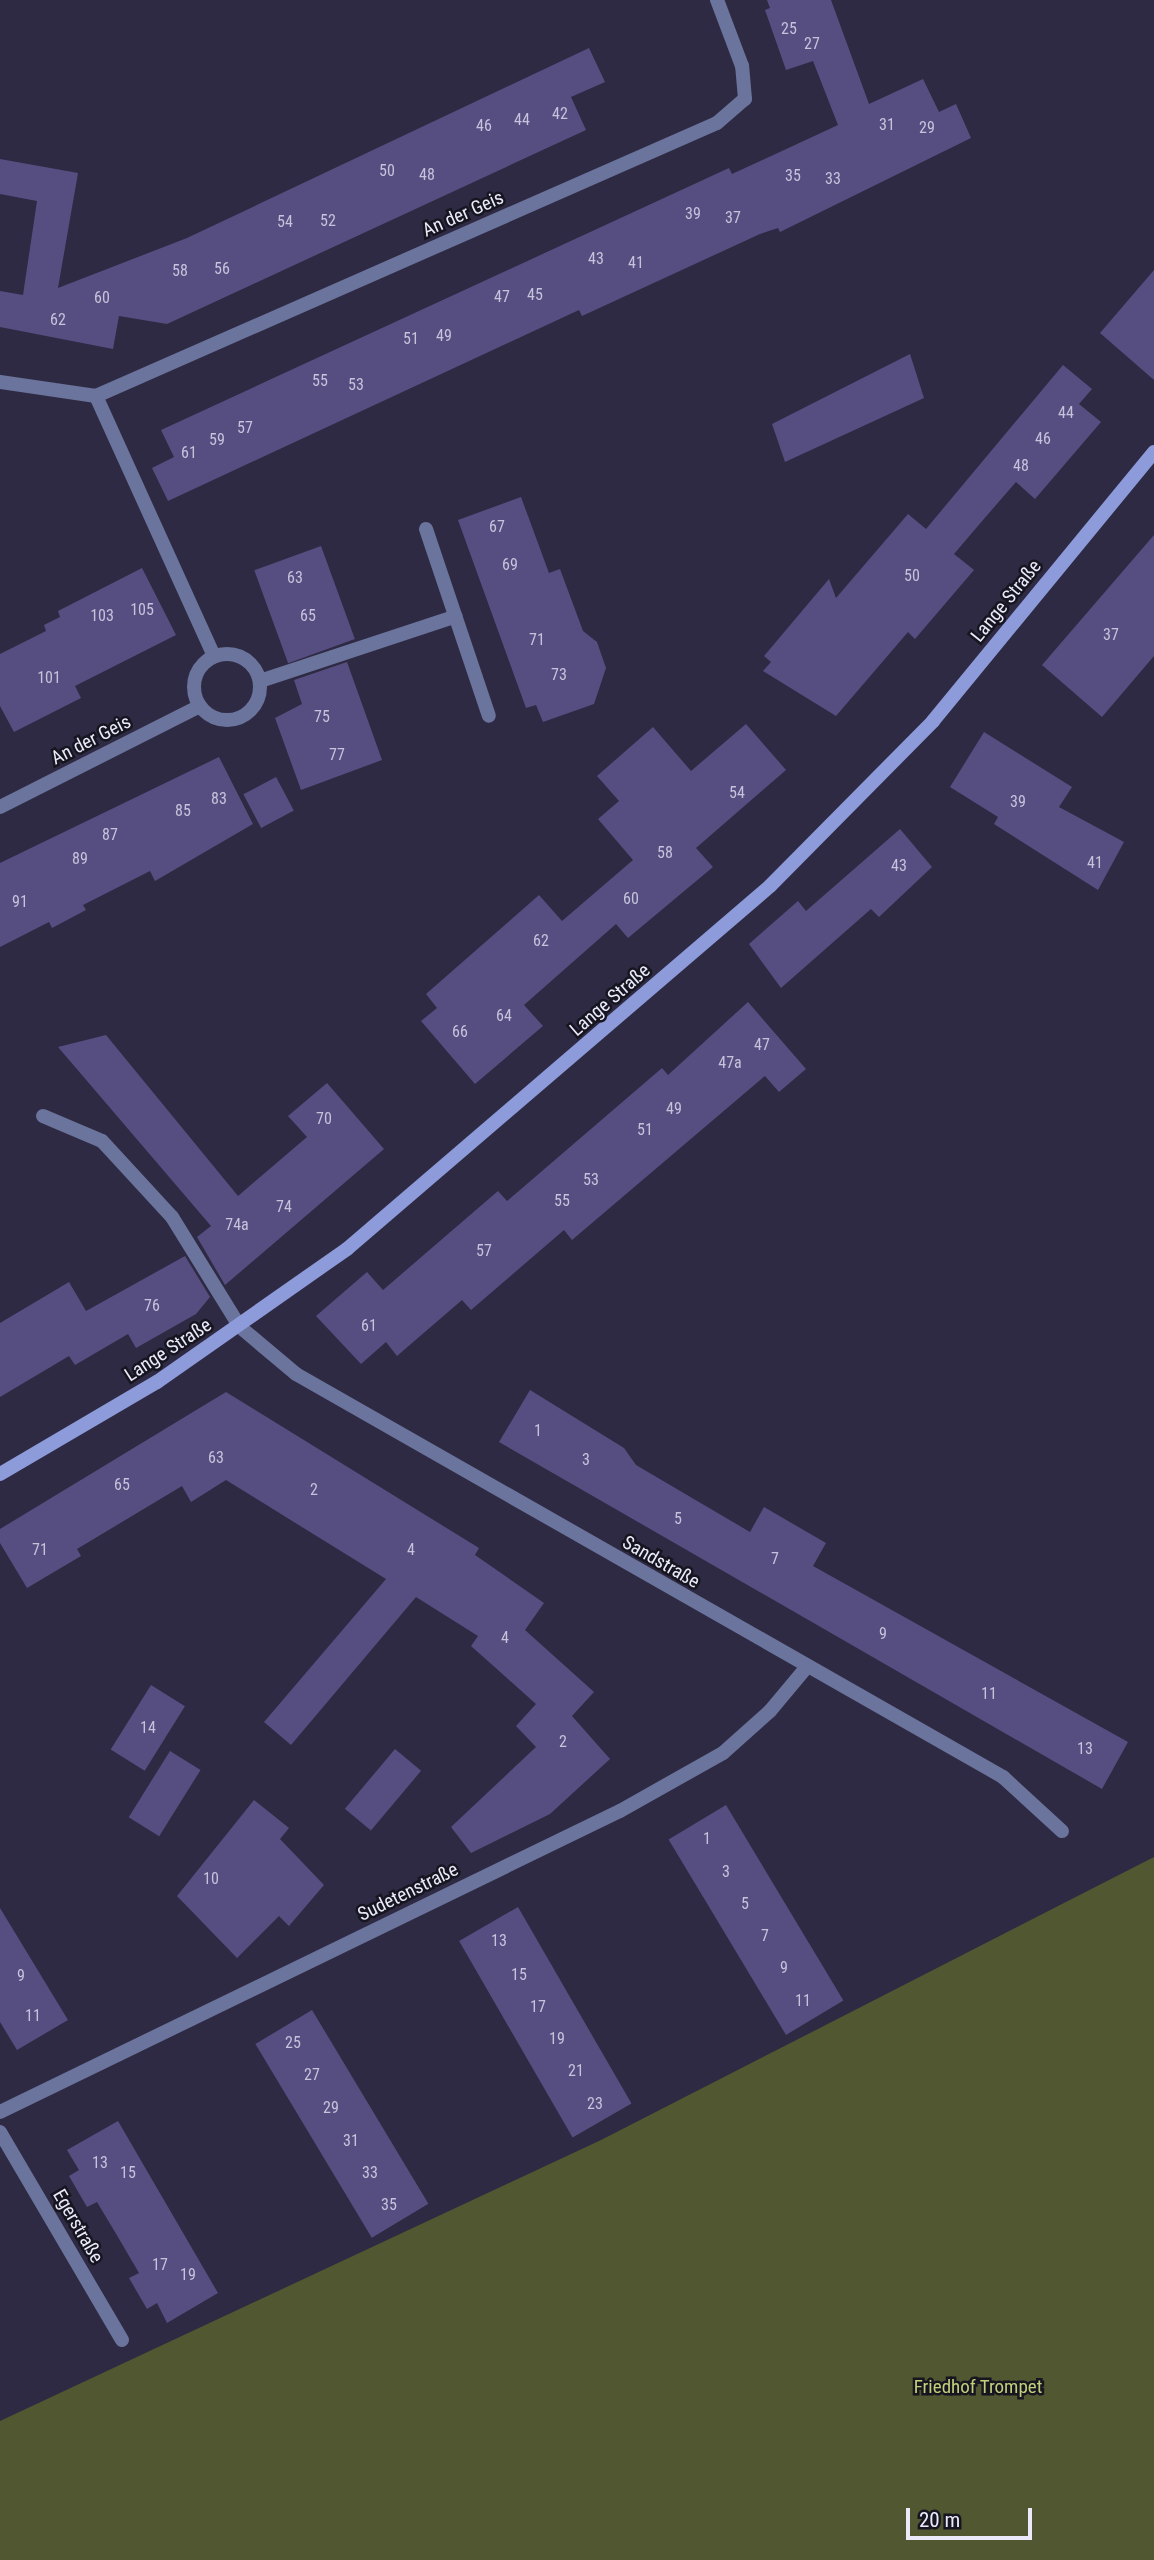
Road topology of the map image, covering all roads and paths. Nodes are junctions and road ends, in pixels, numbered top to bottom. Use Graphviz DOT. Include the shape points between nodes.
graph roads {
  1 [pos="717,0"];
  2 [pos="0,382"];
  3 [pos="96,396"];
  4 [pos="1154,452"];
  5 [pos="426,529"];
  6 [pos="456,616"];
  7 [pos="214,656"];
  8 [pos="260,681"];
  9 [pos="200,706"];
  10 [pos="489,716"];
  11 [pos="0,807"];
  12 [pos="43,1116"];
  13 [pos="240,1327"];
  14 [pos="0,1474"];
  15 [pos="806,1668"];
  16 [pos="1062,1831"];
  17 [pos="0,2112"];
  18 [pos="0,2132"];
  19 [pos="122,2340"];
  1 -- 3 [label="street, An der Geis" via="742,66 745,99 717,123"];
  2 -- 3 [label="street"];
  3 -- 7 [label="street"];
  4 -- 13 [label="street, Lange Straße" via="933,721 771,886 347,1249"];
  5 -- 6 [label="street"];
  6 -- 8 [label="street"];
  6 -- 10 [label="street"];
  7 -- 8 [label="street" via="239,656"];
  7 -- 9 [label="street" via="197,675"];
  8 -- 9 [label="street" via="258,699 240,717 215,718"];
  9 -- 11 [label="street, An der Geis"];
  12 -- 13 [label="street, Sandstraße" via="102,1141 172,1217"];
  13 -- 14 [label="street, Lange Straße"];
  13 -- 15 [label="street, Sandstraße" via="296,1374"];
  15 -- 16 [label="street, Sandstraße" via="1003,1777"];
  15 -- 17 [label="street, Sudetenstraße" via="770,1710 723,1753 620,1811"];
  18 -- 19 [label="street, Egerstraße"];
}
